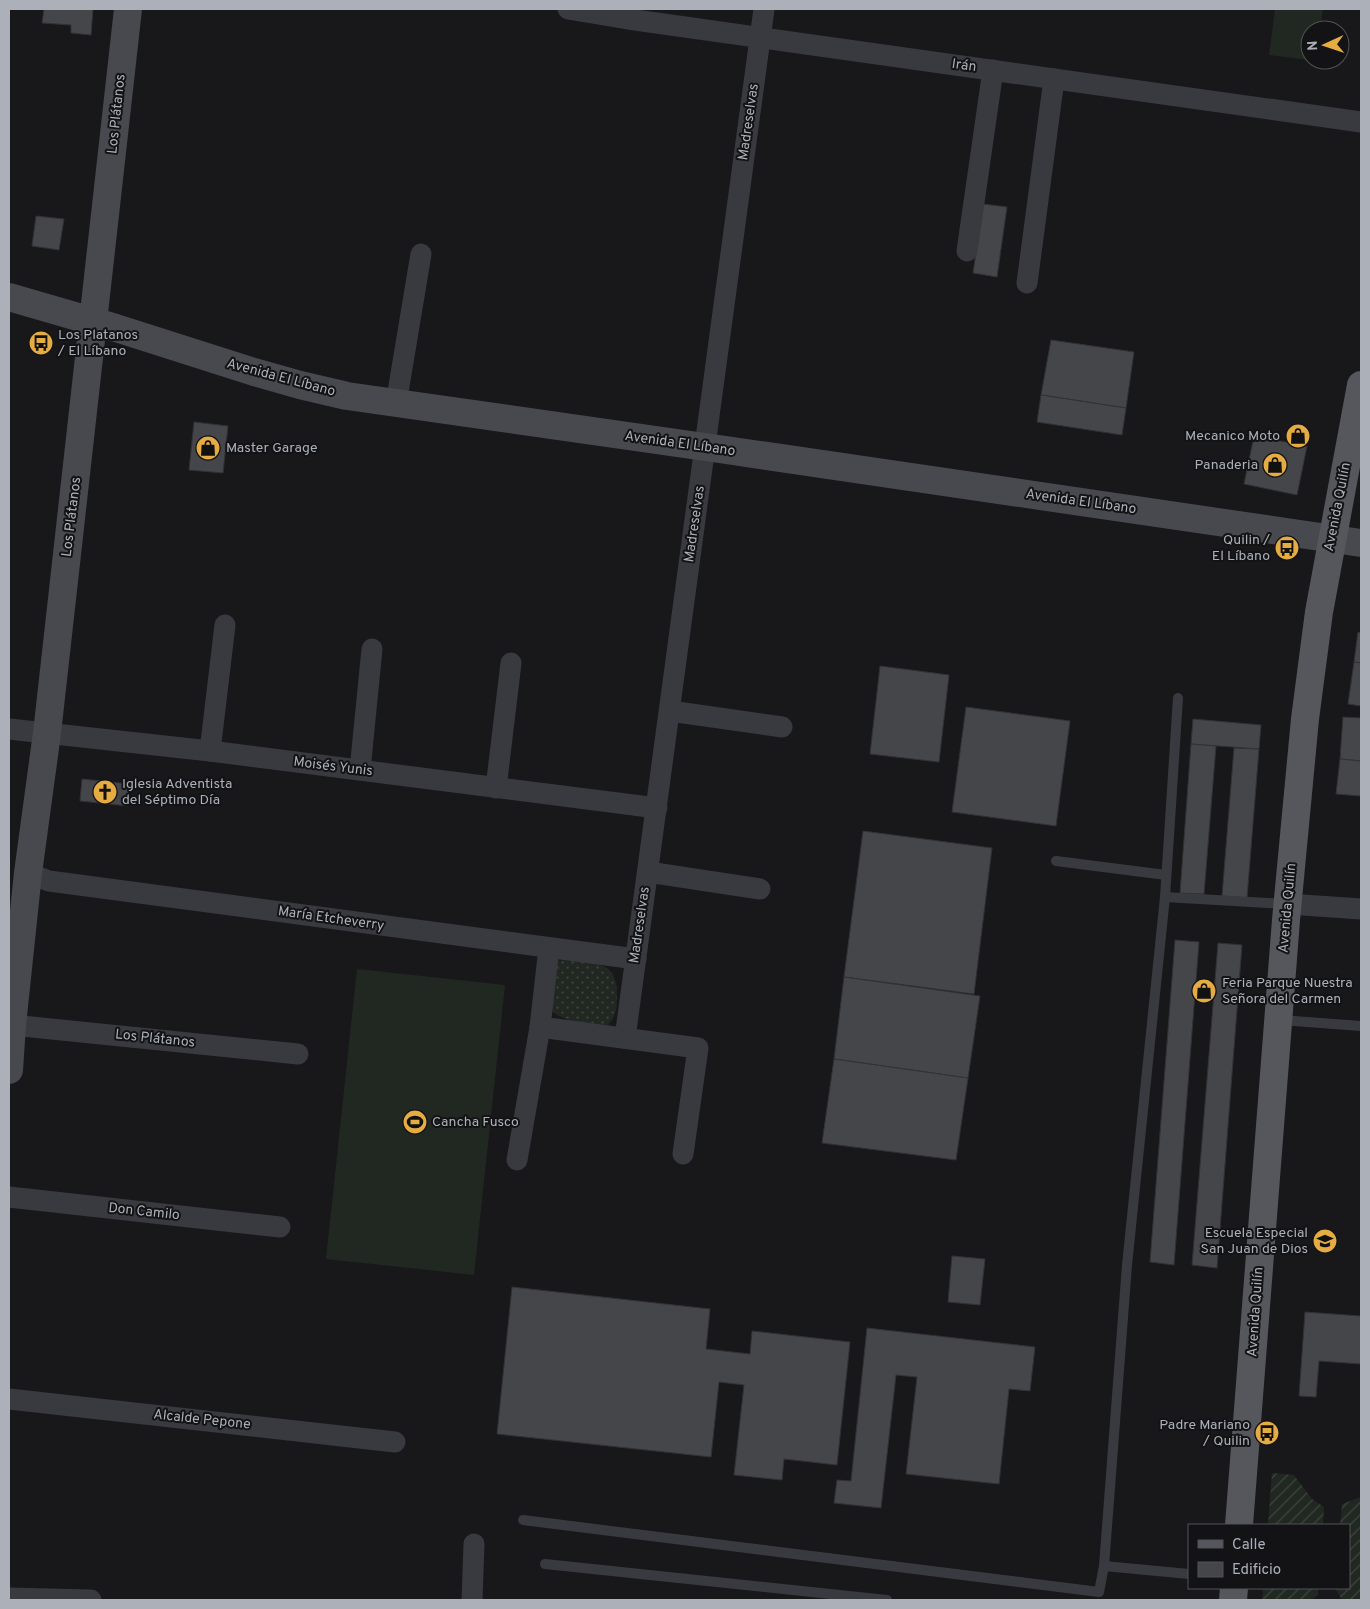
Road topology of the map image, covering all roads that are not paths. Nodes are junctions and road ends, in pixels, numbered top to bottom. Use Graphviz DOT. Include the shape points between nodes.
graph roads {
  1 [pos="128,9"];
  2 [pos="568,9"];
  3 [pos="764,9"];
  4 [pos="760,37"];
  5 [pos="993,70"];
  6 [pos="1054,79"];
  7 [pos="1361,122"];
  8 [pos="968,251"];
  9 [pos="421,254"];
  10 [pos="1027,283"];
  11 [pos="9,298"];
  12 [pos="94,322"];
  13 [pos="1361,385"];
  14 [pos="396,404"];
  15 [pos="705,447"];
  16 [pos="1332,538"];
  17 [pos="1361,543"];
  18 [pos="225,625"];
  19 [pos="372,648"];
  20 [pos="511,663"];
  21 [pos="1178,698"];
  22 [pos="670,711"];
  23 [pos="782,727"];
  24 [pos="9,729"];
  25 [pos="47,733"];
  26 [pos="210,751"];
  27 [pos="360,770"];
  28 [pos="496,788"];
  29 [pos="657,808"];
  30 [pos="1056,861"];
  31 [pos="648,872"];
  32 [pos="28,873"];
  33 [pos="1166,875"];
  34 [pos="760,889"];
  35 [pos="1165,897"];
  36 [pos="1288,904"];
  37 [pos="1361,910"];
  38 [pos="549,948"];
  39 [pos="636,959"];
  40 [pos="1279,1020"];
  41 [pos="12,1024"];
  42 [pos="1361,1026"];
  43 [pos="540,1027"];
  44 [pos="625,1038"];
  45 [pos="298,1054"];
  46 [pos="9,1070"];
  47 [pos="683,1154"];
  48 [pos="517,1160"];
  49 [pos="9,1197"];
  50 [pos="280,1227"];
  51 [pos="9,1399"];
  52 [pos="395,1442"];
  53 [pos="522,1520"];
  54 [pos="1239,1524"];
  55 [pos="474,1544"];
  56 [pos="545,1564"];
  57 [pos="1104,1566"];
  58 [pos="1188,1574"];
  59 [pos="9,1598"];
  60 [pos="91,1600"];
  61 [pos="472,1600"];
  62 [pos="887,1600"];
  1 -- 12 [label="main road, Los Plátanos"];
  2 -- 4 [label="street, Irán"];
  3 -- 4 [label="street, Madreselvas"];
  4 -- 5 [label="street, Irán"];
  4 -- 15 [label="street, Madreselvas"];
  5 -- 6 [label="street, Irán"];
  5 -- 8 [label="street"];
  6 -- 7 [label="street, Irán"];
  6 -- 10 [label="street"];
  9 -- 14 [label="street"];
  11 -- 12 [label="main road, Avenida El Líbano"];
  12 -- 14 [label="main road, Avenida El Líbano" via="300,385"];
  12 -- 25 [label="main road, Los Plátanos"];
  13 -- 16 [label="main road, Avenida Quilín"];
  14 -- 15 [label="main road, Avenida El Líbano"];
  15 -- 16 [label="main road, Avenida El Líbano"];
  15 -- 22 [label="street, Madreselvas"];
  16 -- 17 [label="main road, Avenida El Líbano"];
  16 -- 36 [label="main road, Avenida Quilín" via="1311,666"];
  18 -- 26 [label="street"];
  19 -- 27 [label="street"];
  20 -- 28 [label="street"];
  21 -- 33 [label="lane"];
  22 -- 23 [label="street"];
  22 -- 29 [label="street, Madreselvas"];
  24 -- 25 [label="street, Moisés Yunis"];
  25 -- 26 [label="street, Moisés Yunis"];
  25 -- 32 [label="main road, Los Plátanos"];
  26 -- 27 [label="street, Moisés Yunis"];
  27 -- 28 [label="street, Moisés Yunis"];
  28 -- 29 [label="street, Moisés Yunis"];
  29 -- 31 [label="street, Madreselvas"];
  30 -- 33 [label="lane"];
  31 -- 34 [label="street"];
  31 -- 39 [label="street, Madreselvas"];
  32 -- 38 [label="street, María Etcheverry" via="49,881"];
  32 -- 41 [label="main road, Los Plátanos"];
  33 -- 35 [label="lane"];
  35 -- 36 [label="lane"];
  35 -- 57 [label="lane" via="1127,1265"];
  36 -- 37 [label="street"];
  36 -- 40 [label="main road, Avenida Quilín"];
  38 -- 39 [label="street, María Etcheverry"];
  38 -- 43 [label="street"];
  39 -- 44 [label="street, Madreselvas"];
  40 -- 42 [label="lane"];
  40 -- 54 [label="main road, Avenida Quilín"];
  41 -- 45 [label="street, Los Plátanos"];
  41 -- 46 [label="main road, Los Plátanos"];
  43 -- 44 [label="street"];
  43 -- 48 [label="street"];
  44 -- 47 [label="street" via="698,1048"];
  49 -- 50 [label="street, Don Camilo"];
  51 -- 52 [label="street, Alcalde Pepone"];
  53 -- 57 [label="lane" via="1099,1592"];
  55 -- 61 [label="street"];
  56 -- 62 [label="lane"];
  57 -- 58 [label="lane"];
  59 -- 60 [label="street"];
}
